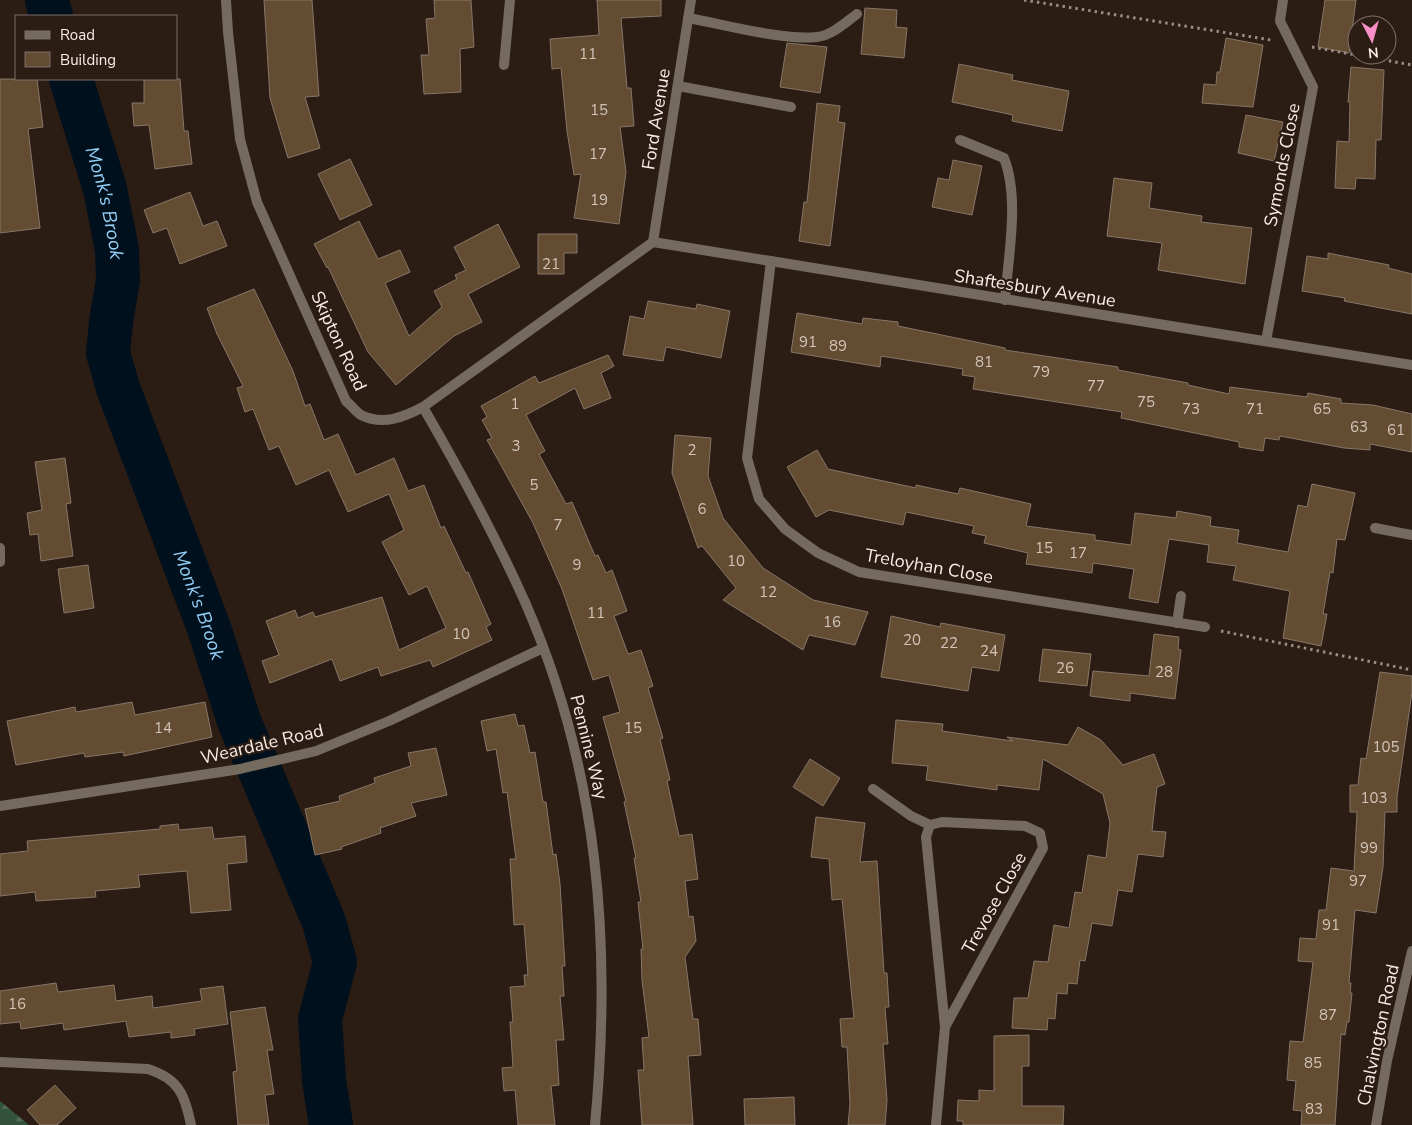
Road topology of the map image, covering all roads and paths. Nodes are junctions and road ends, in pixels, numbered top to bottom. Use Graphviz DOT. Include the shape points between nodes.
graph roads {
  1 [pos="226,0"];
  2 [pos="510,0"];
  3 [pos="691,0"];
  4 [pos="1024,0"];
  5 [pos="1283,0"];
  6 [pos="857,14"];
  7 [pos="688,18"];
  8 [pos="1291,44"];
  9 [pos="504,65"];
  10 [pos="1412,65"];
  11 [pos="678,86"];
  12 [pos="791,107"];
  13 [pos="960,140"];
  14 [pos="653,242"];
  15 [pos="771,261"];
  16 [pos="1005,300"];
  17 [pos="1266,341"];
  18 [pos="1412,365"];
  19 [pos="423,407"];
  20 [pos="1375,528"];
  21 [pos="1412,535"];
  22 [pos="0,548"];
  23 [pos="0,562"];
  24 [pos="1181,596"];
  25 [pos="1177,623"];
  26 [pos="1205,627"];
  27 [pos="543,648"];
  28 [pos="1412,670"];
  29 [pos="874,789"];
  30 [pos="0,806"];
  31 [pos="930,825"];
  32 [pos="1412,951"];
  33 [pos="1410,974"];
  34 [pos="945,1027"];
  35 [pos="0,1062"];
  36 [pos="191,1125"];
  37 [pos="595,1125"];
  38 [pos="936,1125"];
  39 [pos="1376,1125"];
  1 -- 19 [label="street, Skipton Road" via="240,139 257,202 346,401 361,415 381,420 401,419"];
  2 -- 9 [label="street"];
  3 -- 7 [label="street, Ford Avenue"];
  4 -- 8 [label="path"];
  5 -- 8 [label="street, Symonds Close" via="1280,21"];
  6 -- 7 [label="street" via="833,32 817,37 792,36"];
  7 -- 11 [label="street, Ford Avenue"];
  8 -- 10 [label="path"];
  8 -- 17 [label="street, Symonds Close" via="1313,87"];
  11 -- 12 [label="street"];
  11 -- 14 [label="street, Ford Avenue"];
  13 -- 16 [label="street" via="1004,158 1011,173 1012,212"];
  14 -- 15 [label="street, Shaftesbury Avenue"];
  14 -- 19 [label="street, Skipton Road"];
  15 -- 16 [label="street, Shaftesbury Avenue"];
  15 -- 25 [label="street, Treloyhan Close" via="747,458 759,500 785,529 818,554 859,572"];
  16 -- 17 [label="street, Shaftesbury Avenue"];
  17 -- 18 [label="street, Shaftesbury Avenue"];
  19 -- 27 [label="street, Pennine Way" via="476,500 525,602"];
  20 -- 21 [label="street"];
  22 -- 23 [label="street"];
  24 -- 25 [label="street"];
  25 -- 26 [label="street, Treloyhan Close"];
  26 -- 28 [label="path"];
  27 -- 30 [label="street, Weardale Road" via="389,721 316,751 240,768"];
  27 -- 37 [label="street, Pennine Way" via="566,715 590,819 600,904 603,988"];
  29 -- 31 [label="street" via="911,816"];
  31 -- 34 [label="street, Trevose Close" via="926,837"];
  31 -- 34 [label="street, Trevose Close" via="942,822 1026,826 1040,833 1043,848"];
  32 -- 33 [label="street, Chalvington Road"];
  33 -- 39 [label="street, Chalvington Road" via="1387,1061"];
  34 -- 38 [label="street, Trevose Close"];
  35 -- 36 [label="street" via="148,1069 169,1078 182,1094"];
}
